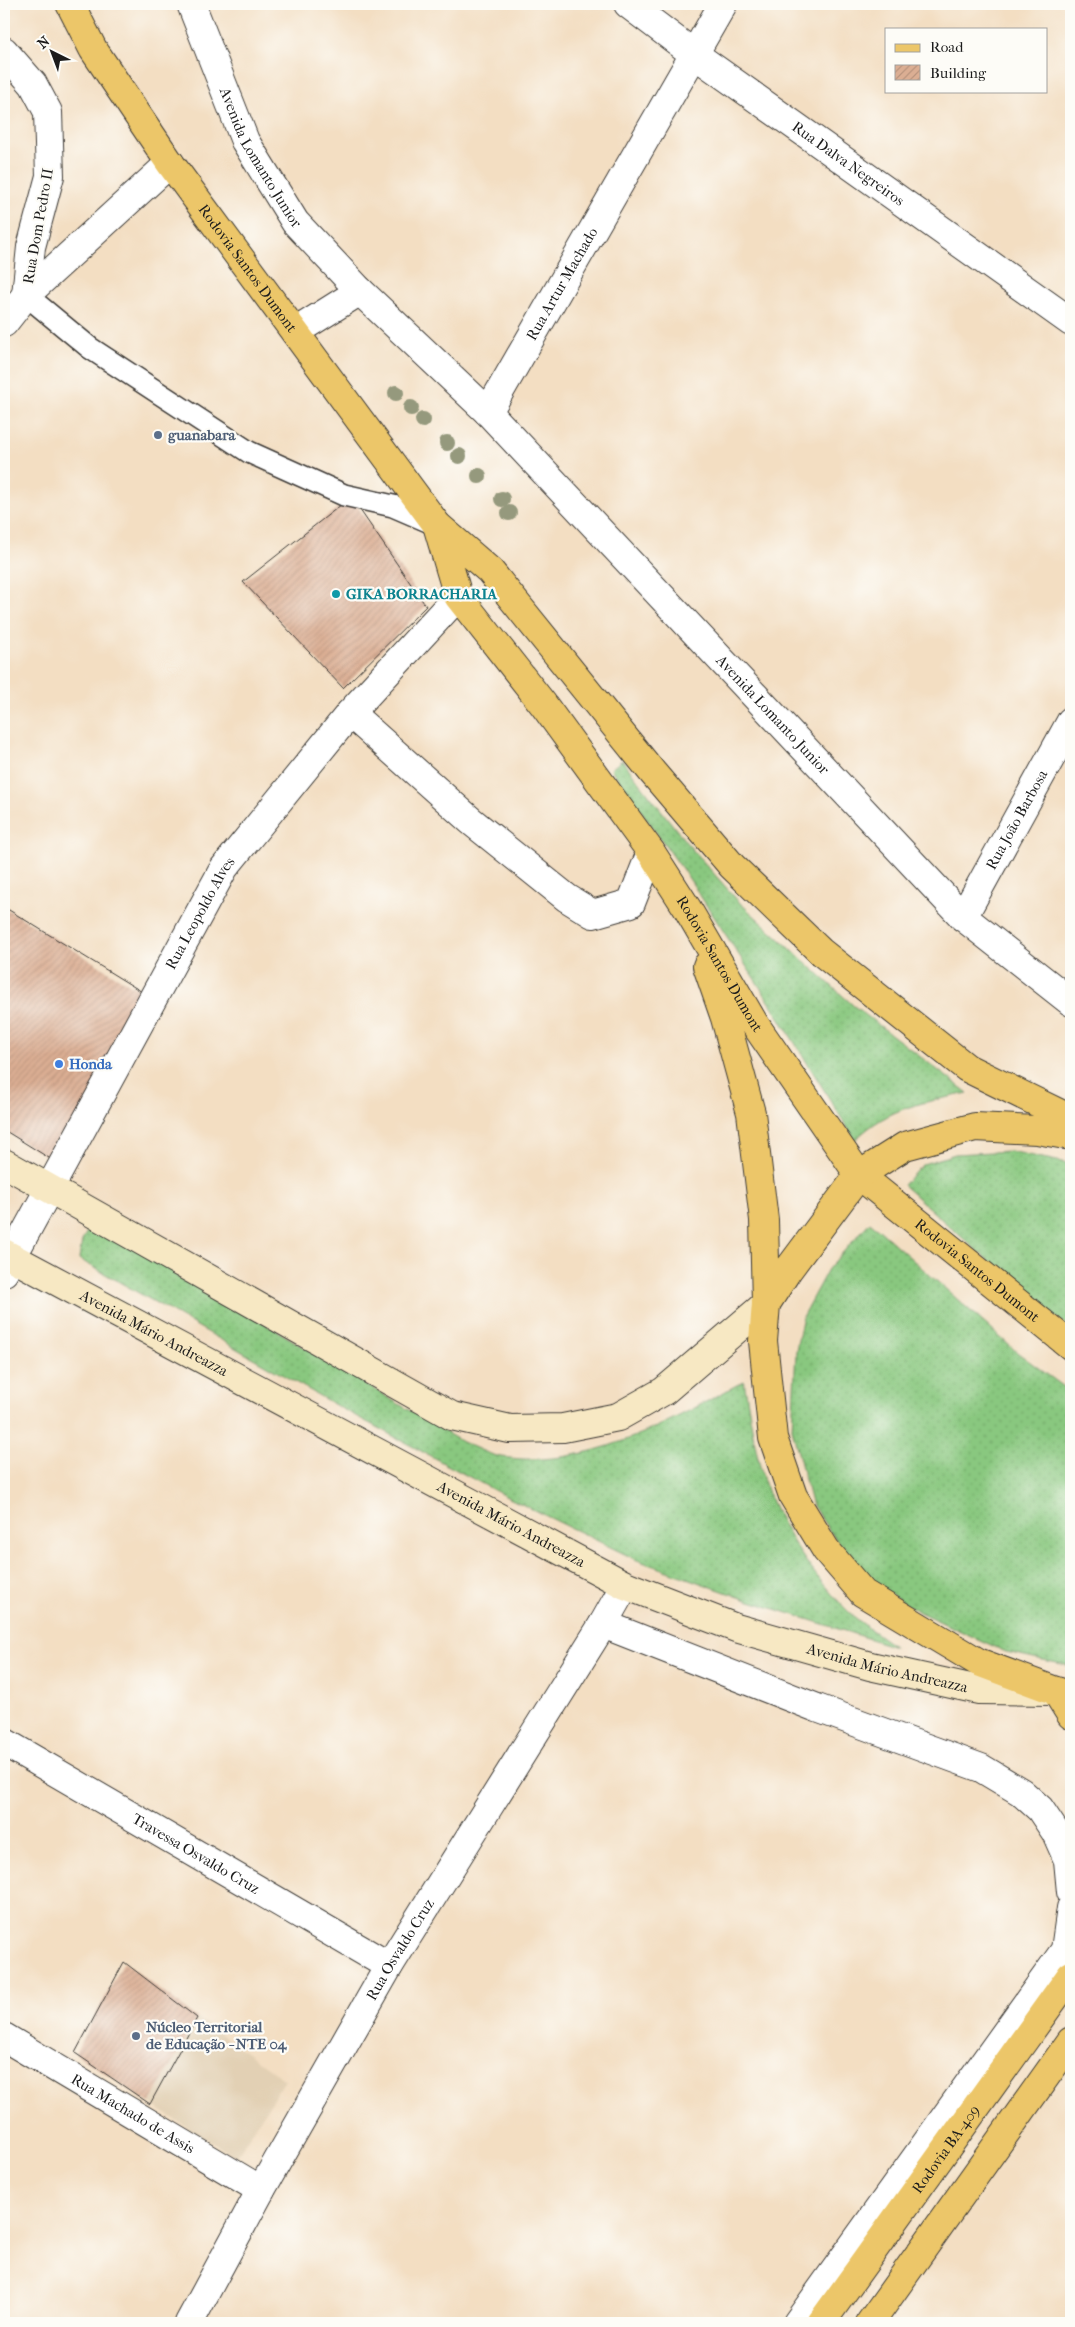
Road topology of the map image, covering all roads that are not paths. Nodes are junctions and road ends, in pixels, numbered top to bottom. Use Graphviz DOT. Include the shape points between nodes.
graph roads {
  1 [pos="70,4"];
  2 [pos="191,4"];
  3 [pos="628,4"];
  4 [pos="723,4"];
  5 [pos="4,51"];
  6 [pos="694,54"];
  7 [pos="170,163"];
  8 [pos="360,291"];
  9 [pos="26,295"];
  10 [pos="1071,322"];
  11 [pos="4,323"];
  12 [pos="294,332"];
  13 [pos="488,412"];
  14 [pos="437,525"];
  15 [pos="458,596"];
  16 [pos="350,712"];
  17 [pos="1071,721"];
  18 [pos="651,852"];
  19 [pos="687,908"];
  20 [pos="963,918"];
  21 [pos="1071,1002"];
  22 [pos="1071,1118"];
  23 [pos="1071,1136"];
  24 [pos="4,1163"];
  25 [pos="859,1175"];
  26 [pos="49,1188"];
  27 [pos="6,1261"];
  28 [pos="766,1304"];
  29 [pos="1071,1346"];
  30 [pos="625,1585"];
  31 [pos="603,1624"];
  32 [pos="1064,1693"];
  33 [pos="1071,1715"];
  34 [pos="4,1742"];
  35 [pos="1071,1892"];
  36 [pos="1071,1908"];
  37 [pos="389,1966"];
  38 [pos="1071,1975"];
  39 [pos="1007,2030"];
  40 [pos="4,2037"];
  41 [pos="1071,2041"];
  42 [pos="1012,2059"];
  43 [pos="261,2190"];
  44 [pos="189,2323"];
  45 [pos="797,2323"];
  46 [pos="821,2323"];
  47 [pos="870,2323"];
  1 -- 7 [label="main road, Rodovia Santos Dumont" via="94,49"];
  2 -- 8 [label="street, Avenida Lomanto Junior" via="245,142 296,222"];
  3 -- 6 [label="street, Rua Dalva Negreiros"];
  4 -- 6 [label="street, Rua Artur Machado"];
  5 -- 9 [label="street, Rua Dom Pedro II" via="33,84 48,112 50,176 31,247"];
  6 -- 10 [label="street, Rua Dalva Negreiros"];
  6 -- 13 [label="street, Rua Artur Machado"];
  7 -- 9 [label="street"];
  7 -- 12 [label="main road, Rodovia Santos Dumont"];
  8 -- 12 [label="street"];
  8 -- 13 [label="street"];
  9 -- 11 [label="street"];
  9 -- 14 [label="lane" via="90,348 249,452 344,496 393,506"];
  12 -- 14 [label="main road, Rodovia Santos Dumont"];
  13 -- 20 [label="street, Avenida Lomanto Junior"];
  14 -- 15 [label="main road, Rodovia Santos Dumont"];
  14 -- 22 [label="main road, Rodovia Santos Dumont" via="490,570 653,774 732,866 820,952 967,1068"];
  15 -- 16 [label="street, Rua Leopoldo Alves"];
  15 -- 18 [label="main road, Rodovia Santos Dumont" via="543,704"];
  16 -- 18 [label="street" via="471,821 567,898 593,914 631,903"];
  16 -- 26 [label="street, Rua Leopoldo Alves" via="224,868"];
  17 -- 20 [label="street, Rua João Barbosa"];
  18 -- 19 [label="main road, Rodovia Santos Dumont"];
  19 -- 25 [label="main road, Rodovia Santos Dumont" via="754,1023"];
  19 -- 28 [label="main road" via="725,1018 752,1113 764,1220"];
  20 -- 21 [label="street, Avenida Lomanto Junior"];
  23 -- 25 [label="main road" via="1037,1130 975,1127 905,1146"];
  24 -- 26 [label="main road"];
  25 -- 28 [label="main road"];
  25 -- 29 [label="main road, Rodovia Santos Dumont"];
  26 -- 27 [label="street, Rua Leopoldo Alves"];
  26 -- 28 [label="main road" via="452,1416 510,1429 563,1428 618,1417 664,1391"];
  27 -- 30 [label="main road, Avenida Mário Andreazza"];
  28 -- 32 [label="main road" via="763,1341 773,1438 793,1496 826,1550 863,1593 978,1662"];
  30 -- 31 [label="street, Rua Osvaldo Cruz"];
  30 -- 32 [label="main road, Avenida Mário Andreazza" via="736,1628 870,1666 979,1690"];
  31 -- 35 [label="street" via="981,1768 1021,1792 1040,1809 1068,1860"];
  31 -- 37 [label="street, Rua Osvaldo Cruz"];
  32 -- 33 [label="main road"];
  34 -- 37 [label="street, Travessa Osvaldo Cruz"];
  36 -- 39 [label="street" via="1065,1950"];
  37 -- 43 [label="street, Rua Osvaldo Cruz"];
  38 -- 42 [label="main road, Rodovia BA-409"];
  39 -- 42 [label="street"];
  39 -- 45 [label="street"];
  40 -- 43 [label="street, Rua Machado de Assis"];
  41 -- 47 [label="main road"];
  42 -- 46 [label="main road, Rodovia BA-409"];
  43 -- 44 [label="street, Rua Osvaldo Cruz"];
}
